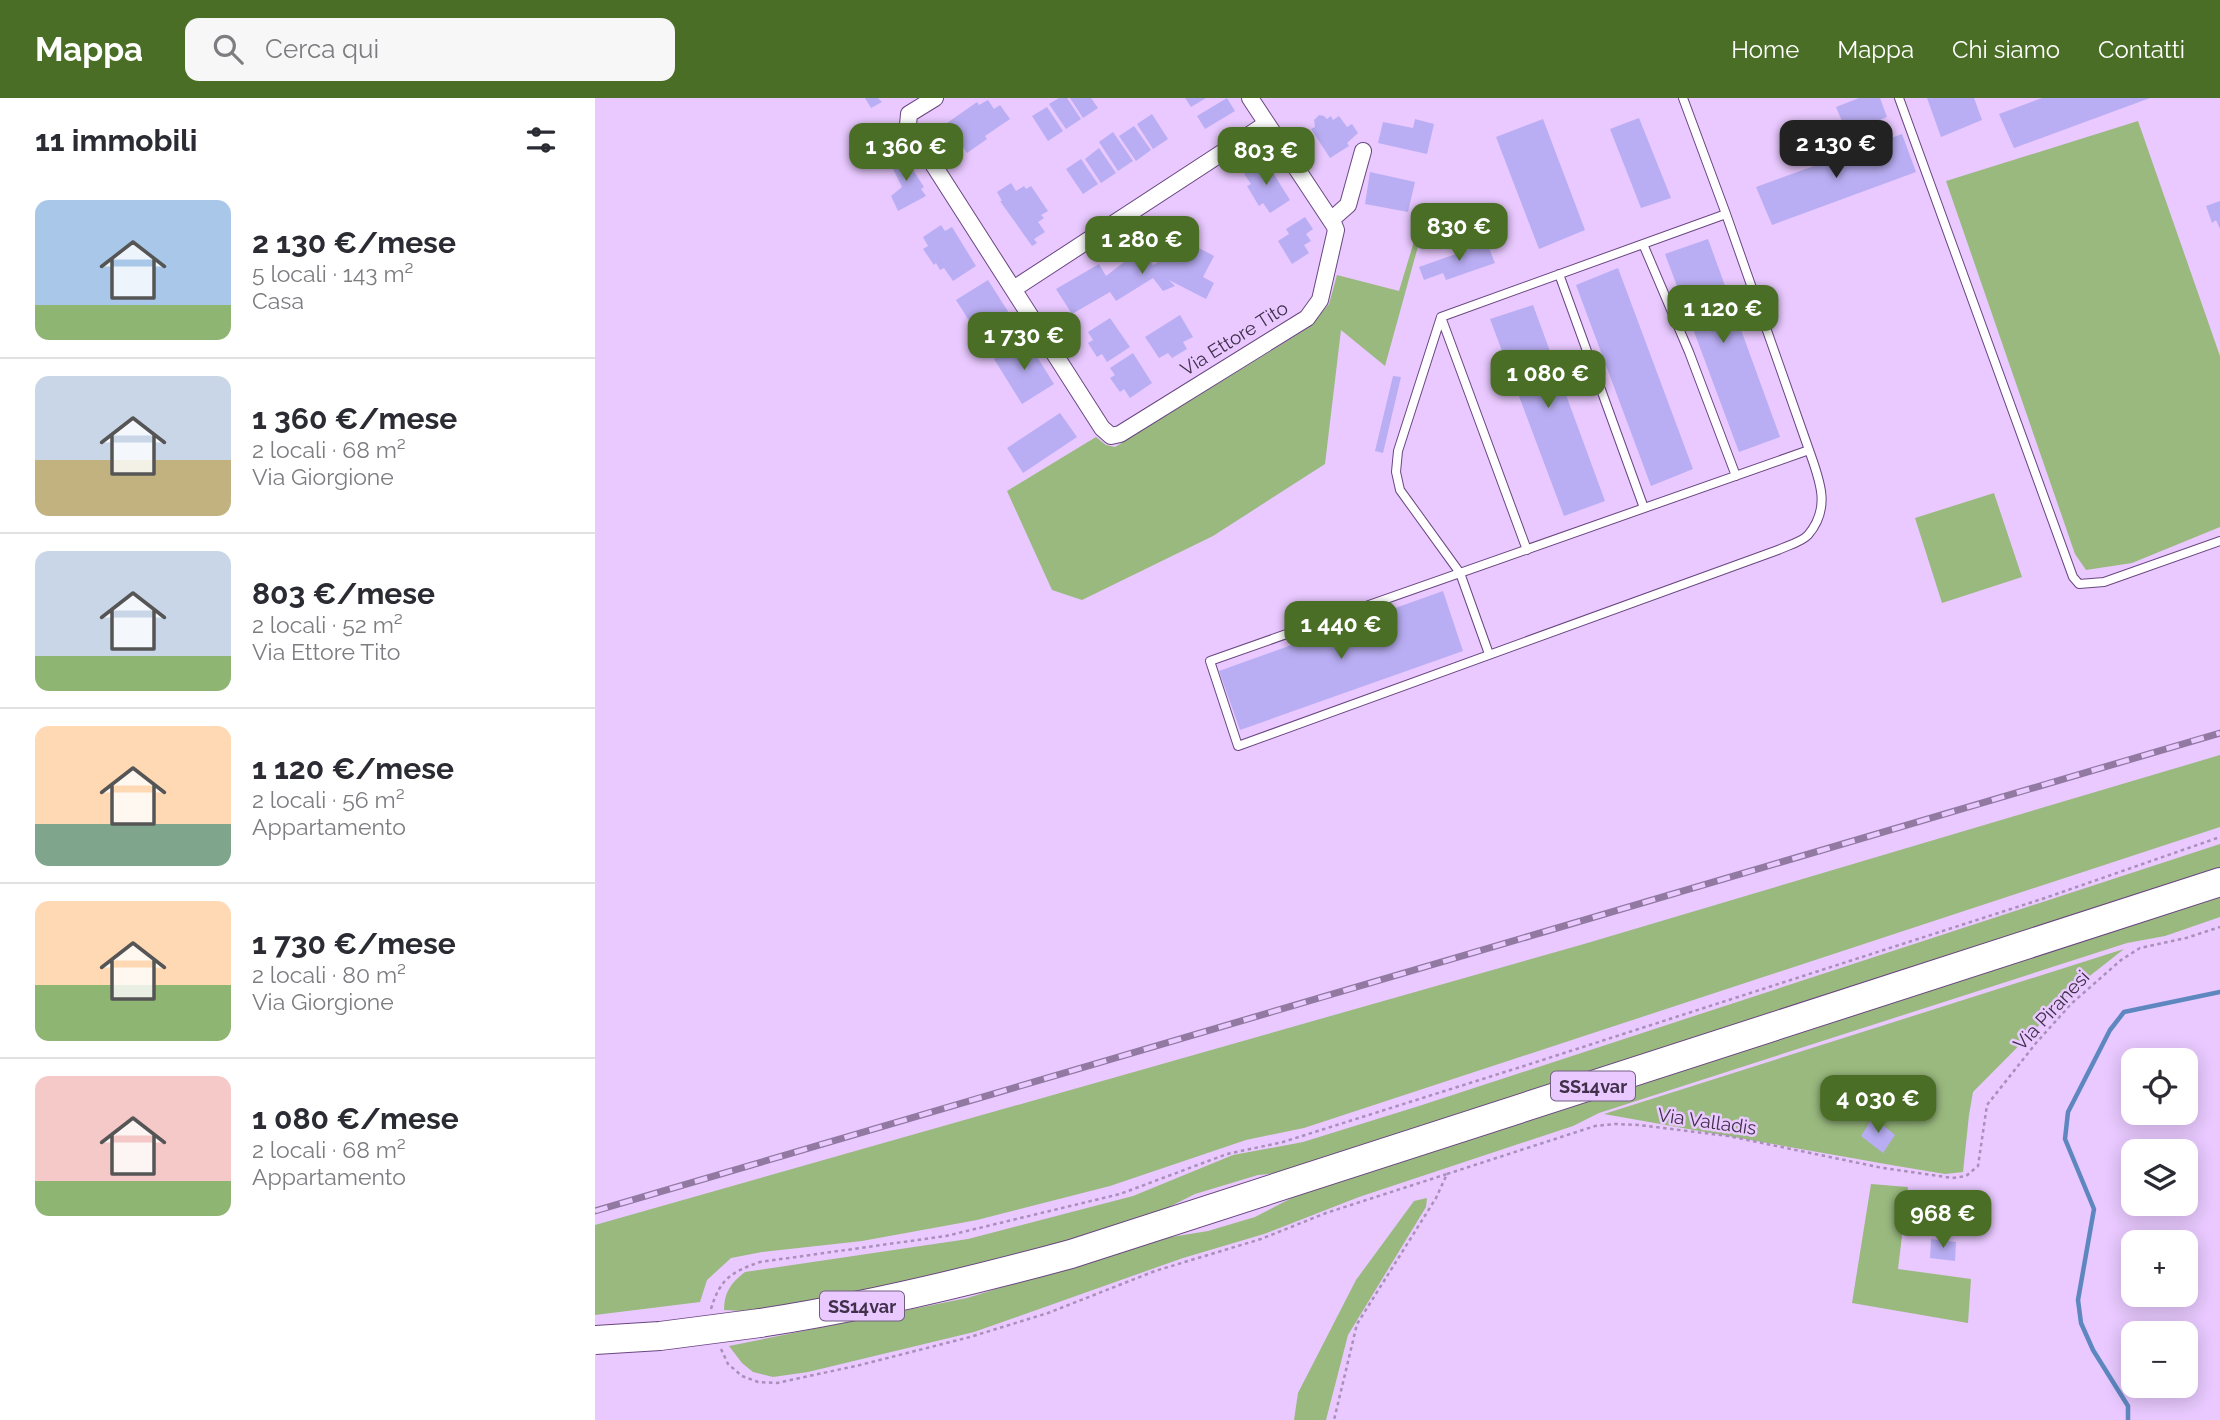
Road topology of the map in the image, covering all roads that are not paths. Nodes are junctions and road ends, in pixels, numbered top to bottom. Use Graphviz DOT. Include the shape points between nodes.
graph roads {
  1 [pos="935,98"];
  2 [pos="1250,98"];
  3 [pos="1683,98"];
  4 [pos="1899,98"];
  5 [pos="1266,124"];
  6 [pos="1363,151"];
  7 [pos="1727,214"];
  8 [pos="1331,220"];
  9 [pos="1643,244"];
  10 [pos="1559,274"];
  11 [pos="1015,288"];
  12 [pos="1441,317"];
  13 [pos="1809,450"];
  14 [pos="1736,476"];
  15 [pos="1644,508"];
  16 [pos="2220,541"];
  17 [pos="1527,550"];
  18 [pos="1460,573"];
  19 [pos="1489,654"];
  20 [pos="2220,882"];
  21 [pos="595,1340"];
  1 -- 11 [label="street" via="909,114 908,125"];
  2 -- 5 [label="street"];
  3 -- 7 [label="lane"];
  4 -- 16 [label="lane" via="2073,577 2079,584 2104,582"];
  5 -- 8 [label="street"];
  5 -- 11 [label="street"];
  6 -- 8 [label="street" via="1348,205"];
  7 -- 9 [label="lane"];
  7 -- 13 [label="lane"];
  8 -- 11 [label="street, Via Ettore Tito" via="1336,230 1328,273 1320,300 1307,318 1111,436"];
  9 -- 10 [label="lane"];
  9 -- 14 [label="lane"];
  10 -- 12 [label="lane"];
  10 -- 15 [label="lane"];
  12 -- 17 [label="lane"];
  12 -- 18 [label="lane" via="1398,451 1396,472 1400,490"];
  13 -- 14 [label="lane"];
  13 -- 19 [label="lane" via="1823,489 1820,511 1807,536"];
  14 -- 15 [label="lane"];
  15 -- 17 [label="lane"];
  17 -- 18 [label="lane"];
  18 -- 19 [label="lane"];
  18 -- 19 [label="lane" via="1210,661 1238,746"];
  20 -- 21 [label="highway, SS14var, bridge" via="1071,1254 964,1284 760,1324"];
}
